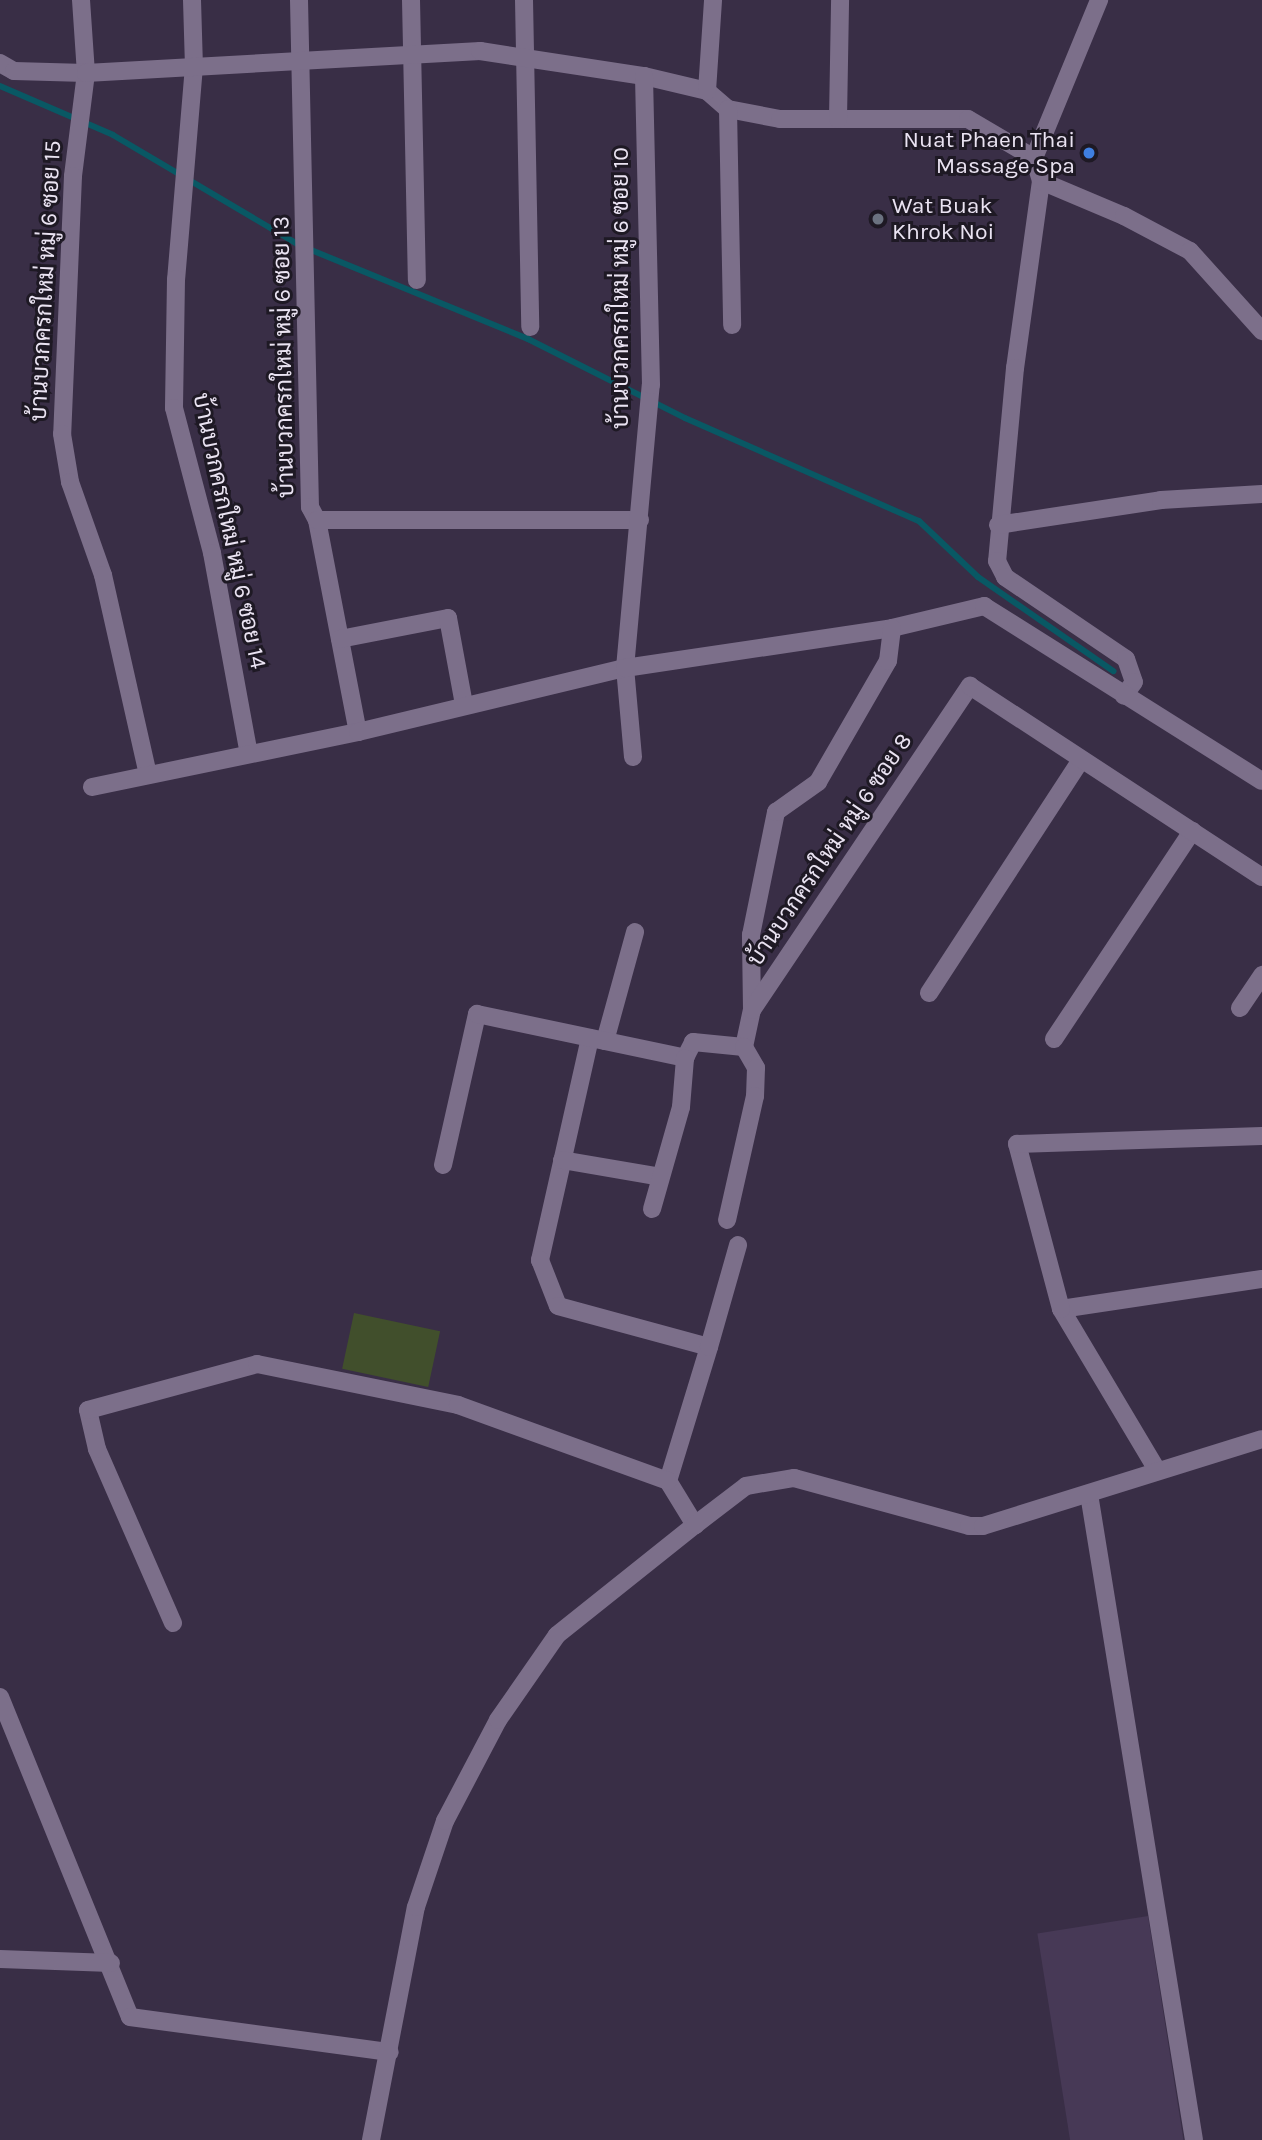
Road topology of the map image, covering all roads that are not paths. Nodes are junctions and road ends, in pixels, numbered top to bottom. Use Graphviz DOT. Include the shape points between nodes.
graph roads {
  1 [pos="81,0"];
  2 [pos="192,0"];
  3 [pos="299,0"];
  4 [pos="411,0"];
  5 [pos="524,0"];
  6 [pos="713,0"];
  7 [pos="840,0"];
  8 [pos="1099,0"];
  9 [pos="412,54"];
  10 [pos="526,59"];
  11 [pos="301,60"];
  12 [pos="0,63"];
  13 [pos="194,66"];
  14 [pos="86,73"];
  15 [pos="644,76"];
  16 [pos="707,91"];
  17 [pos="728,109"];
  18 [pos="838,119"];
  19 [pos="1034,158"];
  20 [pos="1041,181"];
  21 [pos="417,280"];
  22 [pos="732,326"];
  23 [pos="530,327"];
  24 [pos="1262,331"];
  25 [pos="1262,494"];
  26 [pos="317,520"];
  27 [pos="640,520"];
  28 [pos="998,525"];
  29 [pos="892,628"];
  30 [pos="340,639"];
  31 [pos="625,668"];
  32 [pos="1124,696"];
  33 [pos="464,705"];
  34 [pos="358,732"];
  35 [pos="249,754"];
  36 [pos="633,757"];
  37 [pos="1082,760"];
  38 [pos="148,775"];
  39 [pos="1262,781"];
  40 [pos="92,787"];
  41 [pos="1192,831"];
  42 [pos="1262,877"];
  43 [pos="635,932"];
  44 [pos="1262,975"];
  45 [pos="929,993"];
  46 [pos="1240,1008"];
  47 [pos="752,1010"];
  48 [pos="1054,1039"];
  49 [pos="597,1040"];
  50 [pos="744,1047"];
  51 [pos="685,1058"];
  52 [pos="1262,1136"];
  53 [pos="562,1160"];
  54 [pos="443,1165"];
  55 [pos="661,1177"];
  56 [pos="652,1209"];
  57 [pos="727,1220"];
  58 [pos="738,1244"];
  59 [pos="1262,1279"];
  60 [pos="1061,1309"];
  61 [pos="709,1347"];
  62 [pos="1262,1439"];
  63 [pos="1157,1470"];
  64 [pos="668,1481"];
  65 [pos="1089,1494"];
  66 [pos="695,1525"];
  67 [pos="173,1623"];
  68 [pos="0,1697"];
  69 [pos="0,1959"];
  70 [pos="111,1963"];
  71 [pos="390,2052"];
  72 [pos="371,2140"];
  73 [pos="1194,2140"];
  1 -- 14 [label="street, บ้านบวกครกใหม่ หมู่ 6 ซอย 15"];
  2 -- 13 [label="street, บ้านบวกครกใหม่ หมู่ 6 ซอย 14"];
  3 -- 11 [label="street, บ้านบวกครกใหม่ หมู่ 6 ซอย 13"];
  4 -- 9 [label="street"];
  5 -- 10 [label="street"];
  6 -- 16 [label="street"];
  7 -- 18 [label="street"];
  8 -- 19 [label="street"];
  9 -- 10 [label="street" via="480,51"];
  9 -- 11 [label="street"];
  9 -- 21 [label="street"];
  10 -- 15 [label="street"];
  10 -- 23 [label="street"];
  11 -- 13 [label="street"];
  11 -- 26 [label="street, บ้านบวกครกใหม่ หมู่ 6 ซอย 13" via="310,507"];
  12 -- 14 [label="street" via="14,71"];
  13 -- 14 [label="street"];
  13 -- 35 [label="street, บ้านบวกครกใหม่ หมู่ 6 ซอย 14" via="182,204 174,408 212,553"];
  14 -- 38 [label="street, บ้านบวกครกใหม่ หมู่ 6 ซอย 15" via="64,330 62,434 70,482 103,575"];
  15 -- 16 [label="street"];
  15 -- 27 [label="street, บ้านบวกครกใหม่ หมู่ 6 ซอย 10" via="651,377"];
  16 -- 17 [label="street"];
  17 -- 18 [label="street" via="780,119"];
  17 -- 22 [label="street"];
  18 -- 19 [label="street" via="968,119"];
  19 -- 20 [label="street"];
  20 -- 24 [label="street" via="1124,216 1190,251"];
  20 -- 28 [label="street"];
  25 -- 28 [label="street" via="1161,500"];
  26 -- 27 [label="street"];
  26 -- 30 [label="street, บ้านบวกครกใหม่ หมู่ 6 ซอย 13"];
  27 -- 31 [label="street, บ้านบวกครกใหม่ หมู่ 6 ซอย 10"];
  28 -- 32 [label="street" via="997,561 1005,577 1126,659 1134,682"];
  29 -- 31 [label="street"];
  29 -- 32 [label="street" via="984,606"];
  29 -- 47 [label="street" via="888,661 818,782 776,812 751,935"];
  30 -- 33 [label="street" via="448,618"];
  30 -- 34 [label="street, บ้านบวกครกใหม่ หมู่ 6 ซอย 13"];
  31 -- 33 [label="street"];
  31 -- 36 [label="street, บ้านบวกครกใหม่ หมู่ 6 ซอย 10"];
  32 -- 39 [label="street"];
  33 -- 34 [label="street"];
  34 -- 35 [label="street"];
  35 -- 38 [label="street"];
  37 -- 41 [label="street"];
  37 -- 45 [label="street"];
  37 -- 47 [label="street, บ้านบวกครกใหม่ หมู่ 6 ซอย 8" via="970,686"];
  38 -- 40 [label="street"];
  41 -- 42 [label="street"];
  41 -- 48 [label="street"];
  43 -- 49 [label="street"];
  44 -- 46 [label="street"];
  47 -- 50 [label="street, บ้านบวกครกใหม่ หมู่ 6 ซอย 8"];
  49 -- 51 [label="street"];
  49 -- 53 [label="street"];
  49 -- 54 [label="street" via="477,1014"];
  50 -- 51 [label="street" via="693,1042"];
  50 -- 57 [label="street" via="756,1068 755,1097"];
  51 -- 55 [label="street" via="681,1107"];
  52 -- 60 [label="street" via="1017,1144"];
  53 -- 55 [label="street"];
  53 -- 61 [label="street" via="540,1259 558,1306"];
  55 -- 56 [label="street"];
  58 -- 61 [label="street"];
  59 -- 60 [label="street"];
  60 -- 63 [label="street"];
  61 -- 64 [label="street"];
  62 -- 63 [label="street"];
  63 -- 65 [label="street"];
  64 -- 66 [label="street"];
  64 -- 67 [label="street" via="458,1405 257,1364 88,1410 97,1449"];
  65 -- 66 [label="street" via="1006,1521 969,1526 794,1478 774,1479 746,1486"];
  65 -- 73 [label="street"];
  66 -- 71 [label="street" via="557,1635 498,1720 445,1821 416,1907"];
  68 -- 70 [label="street"];
  69 -- 70 [label="street"];
  70 -- 71 [label="street" via="130,2017"];
  71 -- 72 [label="street"];
}
